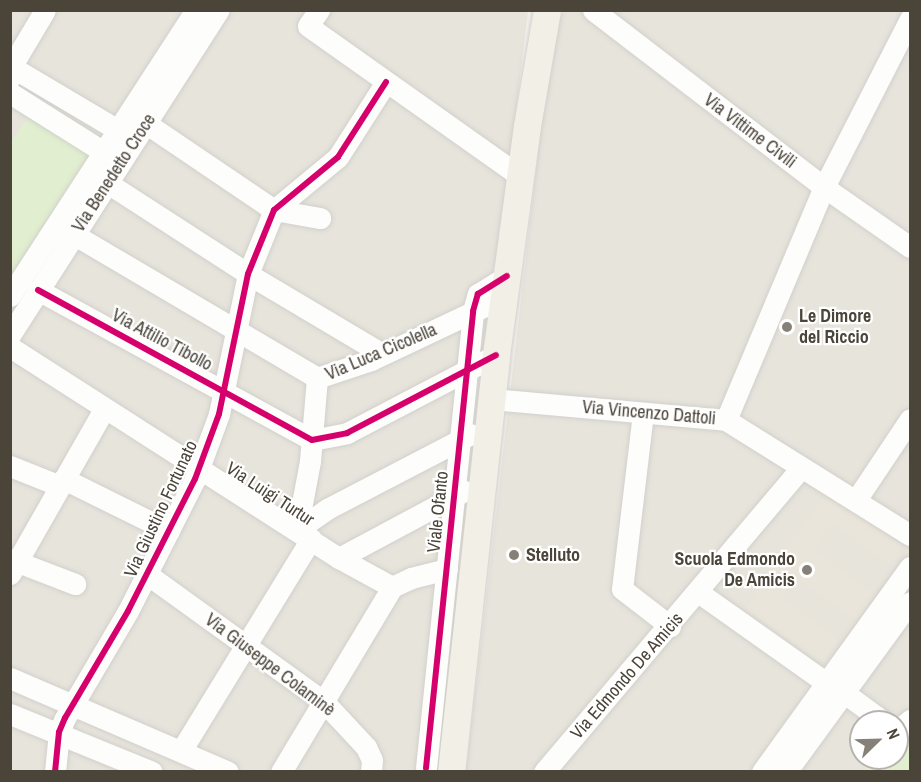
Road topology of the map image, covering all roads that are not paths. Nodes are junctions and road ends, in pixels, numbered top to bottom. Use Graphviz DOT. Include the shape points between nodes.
graph roads {
  1 [pos="45,10"];
  2 [pos="195,10"];
  3 [pos="219,10"];
  4 [pos="319,10"];
  5 [pos="547,10"];
  6 [pos="593,10"];
  7 [pos="910,19"];
  8 [pos="11,66"];
  9 [pos="10,78"];
  10 [pos="386,82"];
  11 [pos="10,93"];
  12 [pos="147,124"];
  13 [pos="118,130"];
  14 [pos="102,151"];
  15 [pos="520,176"];
  16 [pos="106,182"];
  17 [pos="824,187"];
  18 [pos="274,210"];
  19 [pos="320,218"];
  20 [pos="74,234"];
  21 [pos="910,247"];
  22 [pos="248,274"];
  23 [pos="506,286"];
  24 [pos="38,290"];
  25 [pos="10,296"];
  26 [pos="473,311"];
  27 [pos="237,331"];
  28 [pos="10,335"];
  29 [pos="10,347"];
  30 [pos="383,354"];
  31 [pos="496,355"];
  32 [pos="468,368"];
  33 [pos="317,378"];
  34 [pos="224,390"];
  35 [pos="491,399"];
  36 [pos="104,409"];
  37 [pos="644,413"];
  38 [pos="910,419"];
  39 [pos="726,420"];
  40 [pos="488,428"];
  41 [pos="460,438"];
  42 [pos="312,440"];
  43 [pos="10,466"];
  44 [pos="200,466"];
  45 [pos="801,468"];
  46 [pos="483,480"];
  47 [pos="62,483"];
  48 [pos="454,496"];
  49 [pos="856,500"];
  50 [pos="169,531"];
  51 [pos="304,534"];
  52 [pos="910,535"];
  53 [pos="339,558"];
  54 [pos="14,565"];
  55 [pos="910,567"];
  56 [pos="447,569"];
  57 [pos="148,575"];
  58 [pos="75,584"];
  59 [pos="392,587"];
  60 [pos="698,592"];
  61 [pos="910,602"];
  62 [pos="670,626"];
  63 [pos="244,646"];
  64 [pos="10,678"];
  65 [pos="834,687"];
  66 [pos="324,702"];
  67 [pos="73,703"];
  68 [pos="867,710"];
  69 [pos="11,717"];
  70 [pos="59,732"];
  71 [pos="182,751"];
  72 [pos="102,761"];
  73 [pos="438,770"];
  74 [pos="55,771"];
  75 [pos="152,771"];
  76 [pos="228,771"];
  77 [pos="281,771"];
  78 [pos="371,771"];
  79 [pos="544,771"];
  80 [pos="762,771"];
  81 [pos="786,771"];
  1 -- 8 [label="street"];
  2 -- 13 [label="street, Via Benedetto Croce"];
  3 -- 12 [label="street, Via Benedetto Croce"];
  4 -- 10 [label="street" via="308,26"];
  5 -- 15 [label="main road, Viale Ofanto"];
  6 -- 17 [label="street, Via Vittime Civili"];
  7 -- 17 [label="street"];
  8 -- 9 [label="street"];
  8 -- 13 [label="street"];
  10 -- 15 [label="street"];
  10 -- 18 [label="street" via="338,157"];
  11 -- 14 [label="street"];
  12 -- 16 [label="street, Via Benedetto Croce"];
  12 -- 18 [label="street"];
  13 -- 14 [label="street, Via Benedetto Croce"];
  14 -- 25 [label="street, Via Benedetto Croce"];
  15 -- 23 [label="main road, Viale Ofanto"];
  16 -- 20 [label="street, Via Benedetto Croce"];
  16 -- 22 [label="street"];
  17 -- 21 [label="street, Via Vittime Civili"];
  17 -- 39 [label="street"];
  18 -- 19 [label="street"];
  18 -- 22 [label="street, Via Giustino Fortunato"];
  20 -- 24 [label="street, Via Benedetto Croce"];
  20 -- 27 [label="street, Via Luca Cicolella"];
  22 -- 27 [label="street, Via Giustino Fortunato"];
  22 -- 30 [label="street"];
  23 -- 26 [label="street, Viale Ofanto" via="478,294"];
  23 -- 31 [label="main road, Viale Ofanto"];
  24 -- 28 [label="street, Via Benedetto Croce"];
  24 -- 34 [label="street, Via Attilio Tibollo"];
  26 -- 30 [label="street, Via Luca Cicolella"];
  26 -- 32 [label="street, Viale Ofanto"];
  27 -- 33 [label="street, Via Luca Cicolella"];
  27 -- 34 [label="street, Via Giustino Fortunato"];
  29 -- 36 [label="street, Via Luigi Turtur"];
  30 -- 33 [label="street, Via Luca Cicolella"];
  31 -- 32 [label="street"];
  31 -- 35 [label="main road, Viale Ofanto"];
  32 -- 41 [label="street, Viale Ofanto"];
  32 -- 42 [label="street" via="347,433"];
  33 -- 42 [label="street"];
  34 -- 42 [label="street, Via Attilio Tibollo"];
  34 -- 44 [label="street, Via Giustino Fortunato"];
  35 -- 37 [label="street, Via Vincenzo Dattoli"];
  35 -- 40 [label="main road, Viale Ofanto"];
  36 -- 44 [label="street, Via Luigi Turtur"];
  36 -- 47 [label="street"];
  37 -- 39 [label="street, Via Vincenzo Dattoli"];
  37 -- 62 [label="street" via="622,589"];
  38 -- 49 [label="street"];
  39 -- 45 [label="street, Via Vincenzo Dattoli"];
  40 -- 41 [label="street, Via Luigi Turtur"];
  40 -- 46 [label="main road, Viale Ofanto"];
  41 -- 48 [label="street, Viale Ofanto"];
  41 -- 51 [label="street, Via Luigi Turtur"];
  42 -- 51 [label="street"];
  43 -- 47 [label="street"];
  44 -- 50 [label="street, Via Giustino Fortunato"];
  44 -- 51 [label="street, Via Luigi Turtur"];
  45 -- 49 [label="street, Via Vincenzo Dattoli"];
  45 -- 60 [label="street, Via Edmondo De Amicis"];
  46 -- 48 [label="street"];
  46 -- 73 [label="main road, Viale Ofanto"];
  47 -- 50 [label="street"];
  47 -- 54 [label="street"];
  48 -- 53 [label="street"];
  48 -- 56 [label="street, Viale Ofanto"];
  49 -- 52 [label="street, Via Vincenzo Dattoli"];
  50 -- 57 [label="street, Via Giustino Fortunato"];
  51 -- 53 [label="street, Via Luigi Turtur"];
  51 -- 63 [label="street"];
  53 -- 59 [label="street, Via Luigi Turtur"];
  54 -- 58 [label="street"];
  55 -- 65 [label="street"];
  56 -- 59 [label="street"];
  56 -- 73 [label="street, Viale Ofanto"];
  57 -- 63 [label="street, Via Giuseppe Colaminè"];
  57 -- 67 [label="street, Via Giustino Fortunato"];
  59 -- 66 [label="street"];
  60 -- 62 [label="street, Via Edmondo De Amicis"];
  60 -- 65 [label="street"];
  61 -- 65 [label="street"];
  62 -- 79 [label="street, Via Edmondo De Amicis"];
  63 -- 66 [label="street, Via Giuseppe Colaminè"];
  63 -- 71 [label="street"];
  64 -- 67 [label="street"];
  65 -- 68 [label="street"];
  65 -- 80 [label="street"];
  65 -- 81 [label="street"];
  66 -- 77 [label="street"];
  66 -- 78 [label="street, Via Giuseppe Colaminè" via="366,747 372,760"];
  67 -- 70 [label="street, Via Giustino Fortunato"];
  67 -- 71 [label="street"];
  69 -- 70 [label="street"];
  70 -- 72 [label="street"];
  70 -- 74 [label="street, Via Giustino Fortunato"];
  71 -- 76 [label="street"];
  72 -- 75 [label="street"];
}
